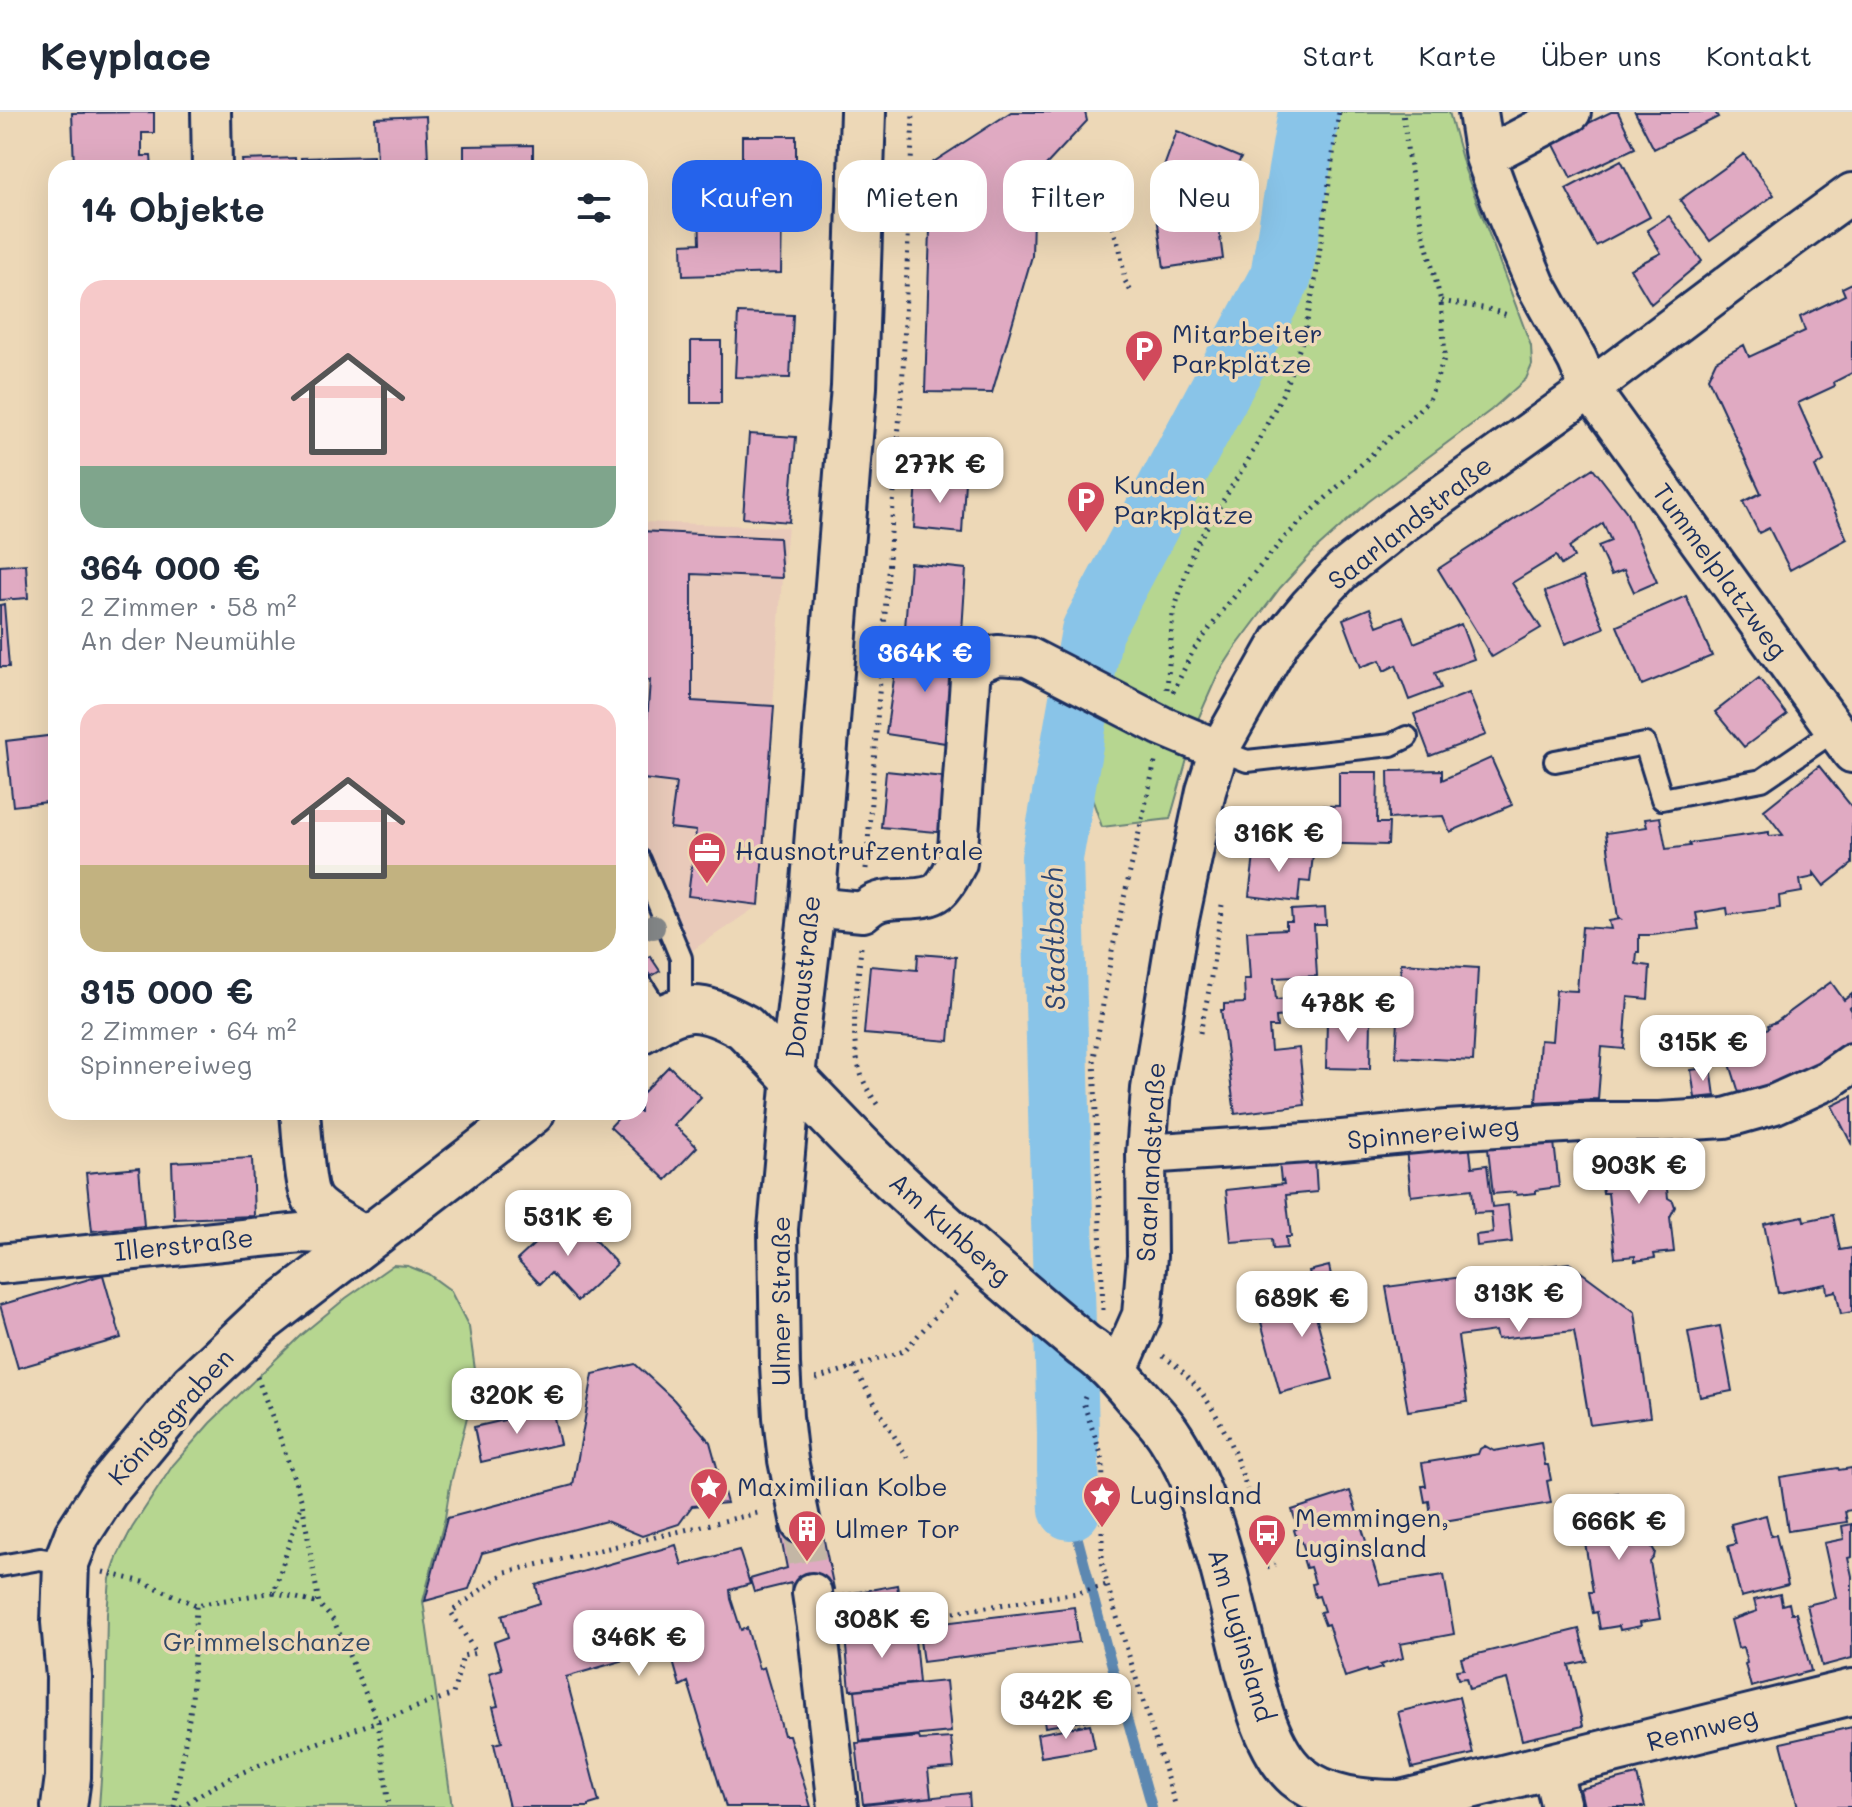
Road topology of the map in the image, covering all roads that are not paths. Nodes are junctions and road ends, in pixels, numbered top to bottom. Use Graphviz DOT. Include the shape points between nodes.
graph roads {
  1 [pos="211,112"];
  2 [pos="863,112"];
  3 [pos="1478,112"];
  4 [pos="1571,112"];
  5 [pos="1485,157"];
  6 [pos="212,160"];
  7 [pos="1852,193"];
  8 [pos="1590,389"];
  9 [pos="1407,737"];
  10 [pos="1844,742"];
  11 [pos="1219,750"];
  12 [pos="1555,761"];
  13 [pos="648,879"];
  14 [pos="812,907"];
  15 [pos="656,1010"];
  16 [pos="1852,1063"];
  17 [pos="792,1076"];
  18 [pos="301,1120"];
  19 [pos="522,1120"];
  20 [pos="1146,1154"];
  21 [pos="368,1239"];
  22 [pos="0,1264"];
  23 [pos="1085,1346"];
  24 [pos="798,1514"];
  25 [pos="66,1563"];
  26 [pos="0,1566"];
  27 [pos="812,1593"];
  28 [pos="1852,1692"];
  29 [pos="1556,1786"];
  30 [pos="1319,1799"];
  31 [pos="1386,1805"];
  32 [pos="64,1807"];
  33 [pos="838,1807"];
  1 -- 6 [label="street"];
  2 -- 14 [label="street, Donaustraße" via="854,387"];
  3 -- 5 [label="street, Tummelplatzweg"];
  4 -- 5 [label="street"];
  5 -- 8 [label="street, Tummelplatzweg" via="1536,285"];
  7 -- 8 [label="street, Saarlandstraße"];
  8 -- 10 [label="street, Tummelplatzweg"];
  8 -- 11 [label="street, Saarlandstraße" via="1342,571 1281,640"];
  9 -- 11 [label="lane" via="1391,745 1247,761"];
  10 -- 12 [label="lane" via="1762,780 1662,799 1645,744"];
  11 -- 14 [label="street" via="1164,717 1106,698 1028,657 997,655 971,666 957,863 946,883 928,897 875,903 863,912"];
  11 -- 20 [label="street, Saarlandstraße" via="1178,924 1151,1089"];
  13 -- 15 [label="lane" via="681,958"];
  14 -- 17 [label="street, Donaustraße"];
  15 -- 17 [label="street" via="718,1013 744,1027"];
  16 -- 20 [label="street, Spinnereiweg" via="1775,1104 1725,1118 1447,1130"];
  17 -- 23 [label="street, Am Kuhberg" via="948,1230"];
  17 -- 24 [label="street, Ulmer Straße" via="778,1229 781,1390"];
  18 -- 21 [label="street" via="312,1199"];
  19 -- 21 [label="street, Königsgraben"];
  20 -- 23 [label="street, Saarlandstraße" via="1142,1315"];
  21 -- 22 [label="street, Illerstraße" via="301,1233"];
  21 -- 25 [label="street, Königsgraben" via="261,1321 193,1385 106,1490"];
  23 -- 30 [label="street, Am Luginsland" via="1170,1436 1185,1464 1206,1514 1265,1726 1283,1760"];
  25 -- 26 [label="lane" via="40,1559"];
  25 -- 32 [label="street, Königsgraben"];
  27 -- 33 [label="street"];
  28 -- 29 [label="street, Rennweg"];
  29 -- 31 [label="street, Rennweg"];
  30 -- 31 [label="street, Rennweg"];
}
